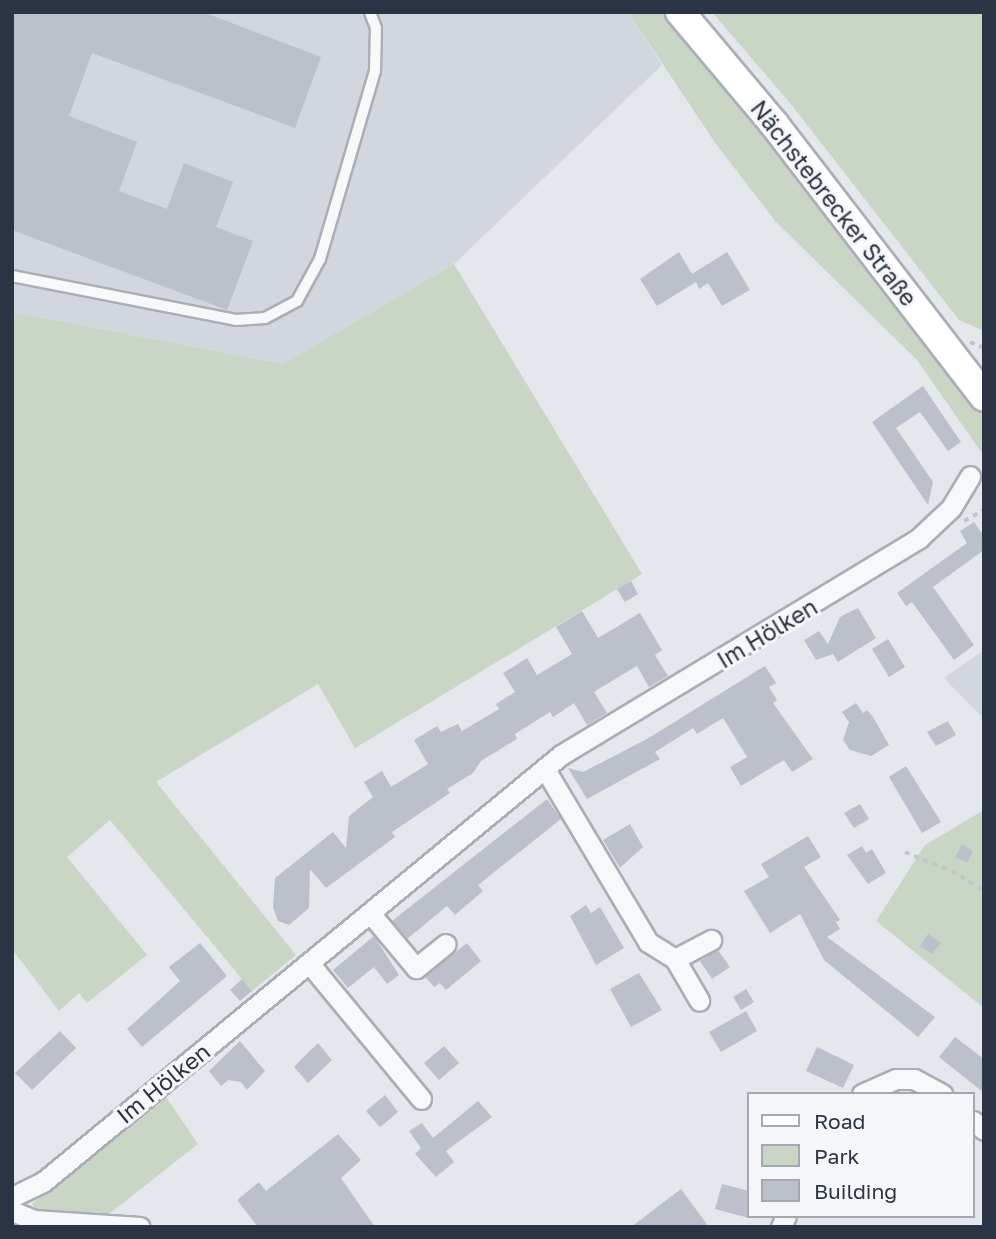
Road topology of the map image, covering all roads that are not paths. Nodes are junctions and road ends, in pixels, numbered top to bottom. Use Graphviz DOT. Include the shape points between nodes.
graph roads {
  1 [pos="370,12"];
  2 [pos="680,12"];
  3 [pos="12,276"];
  4 [pos="984,397"];
  5 [pos="970,476"];
  6 [pos="545,769"];
  7 [pos="370,913"];
  8 [pos="711,940"];
  9 [pos="446,944"];
  10 [pos="675,959"];
  11 [pos="309,963"];
  12 [pos="699,1000"];
  13 [pos="866,1092"];
  14 [pos="938,1092"];
  15 [pos="421,1099"];
  16 [pos="12,1197"];
  17 [pos="12,1211"];
  18 [pos="140,1227"];
  1 -- 3 [label="lane" via="376,29 375,71 320,259 297,302 265,318 236,320"];
  2 -- 4 [label="main road, Nächstebrecker Straße" via="774,124"];
  5 -- 6 [label="street, Im Hölken" via="950,508 919,538"];
  6 -- 7 [label="street, Im Hölken"];
  6 -- 10 [label="street" via="648,942"];
  7 -- 9 [label="street" via="416,968"];
  7 -- 11 [label="street, Im Hölken"];
  8 -- 10 [label="street"];
  10 -- 12 [label="street"];
  11 -- 15 [label="street"];
  11 -- 16 [label="street, Im Hölken" via="43,1182"];
  13 -- 14 [label="street" via="895,1079 915,1079"];
  17 -- 18 [label="street" via="57,1223"];
}
